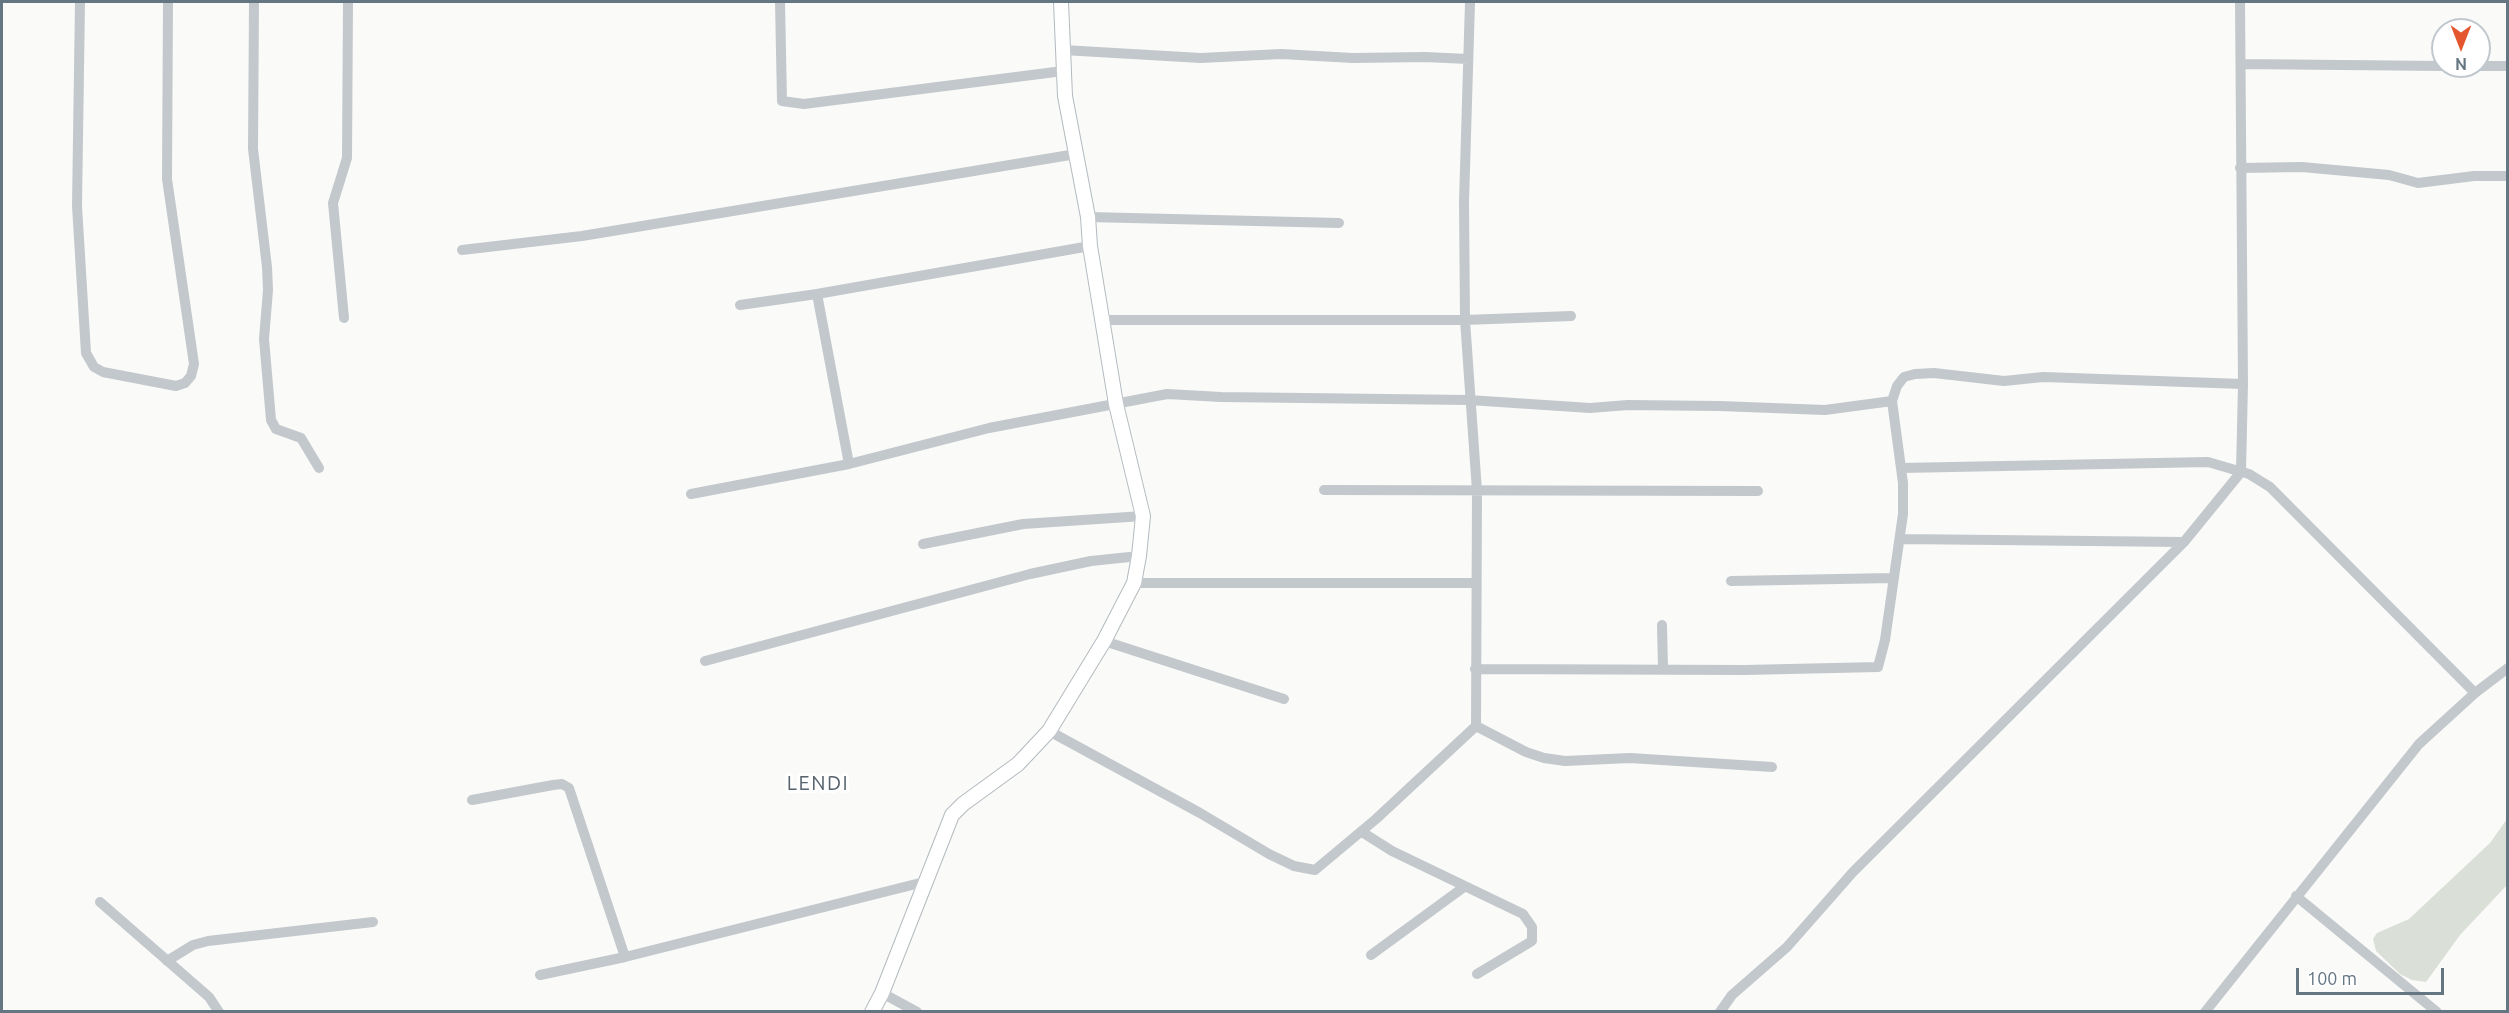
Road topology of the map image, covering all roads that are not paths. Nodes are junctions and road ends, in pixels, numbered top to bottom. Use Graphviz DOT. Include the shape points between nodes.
graph roads {
  1 [pos="80,2"];
  2 [pos="168,2"];
  3 [pos="254,2"];
  4 [pos="348,2"];
  5 [pos="780,2"];
  6 [pos="1061,2"];
  7 [pos="1470,2"];
  8 [pos="2240,2"];
  9 [pos="1063,50"];
  10 [pos="1468,59"];
  11 [pos="2241,64"];
  12 [pos="2431,66"];
  13 [pos="2491,66"];
  14 [pos="2508,66"];
  15 [pos="1063,71"];
  16 [pos="1076,154"];
  17 [pos="2240,168"];
  18 [pos="2508,176"];
  19 [pos="1088,217"];
  20 [pos="1339,223"];
  21 [pos="1090,246"];
  22 [pos="462,250"];
  23 [pos="817,294"];
  24 [pos="740,305"];
  25 [pos="1571,316"];
  26 [pos="344,318"];
  27 [pos="1102,320"];
  28 [pos="1465,320"];
  29 [pos="2244,384"];
  30 [pos="1469,400"];
  31 [pos="1892,400"];
  32 [pos="1116,404"];
  33 [pos="849,464"];
  34 [pos="320,468"];
  35 [pos="1901,468"];
  36 [pos="2241,472"];
  37 [pos="1324,490"];
  38 [pos="1477,491"];
  39 [pos="1758,491"];
  40 [pos="691,494"];
  41 [pos="1143,516"];
  42 [pos="1901,539"];
  43 [pos="2184,542"];
  44 [pos="923,544"];
  45 [pos="1139,556"];
  46 [pos="1893,578"];
  47 [pos="1731,581"];
  48 [pos="1134,583"];
  49 [pos="1476,583"];
  50 [pos="1662,625"];
  51 [pos="1104,641"];
  52 [pos="705,661"];
  53 [pos="1663,668"];
  54 [pos="2508,668"];
  55 [pos="1475,669"];
  56 [pos="2475,693"];
  57 [pos="1284,699"];
  58 [pos="1476,726"];
  59 [pos="1049,731"];
  60 [pos="1772,767"];
  61 [pos="472,800"];
  62 [pos="1362,831"];
  63 [pos="924,882"];
  64 [pos="1464,887"];
  65 [pos="2296,896"];
  66 [pos="100,902"];
  67 [pos="373,922"];
  68 [pos="1371,955"];
  69 [pos="625,957"];
  70 [pos="167,961"];
  71 [pos="1477,974"];
  72 [pos="540,975"];
  73 [pos="882,993"];
  74 [pos="219,1011"];
  75 [pos="872,1011"];
  76 [pos="917,1011"];
  77 [pos="1720,1011"];
  78 [pos="2205,1011"];
  79 [pos="2437,1011"];
  1 -- 2 [label="street" via="77,206 86,353 94,367 103,372 176,386 192,376 194,364 167,179"];
  3 -- 34 [label="street" via="253,150 267,279 264,339 271,420 276,429 301,438"];
  4 -- 26 [label="street" via="347,158 333,203"];
  5 -- 15 [label="street" via="782,101 804,104"];
  6 -- 9 [label="main road"];
  7 -- 10 [label="street"];
  8 -- 11 [label="street"];
  9 -- 10 [label="street" via="1201,58 1281,54"];
  9 -- 15 [label="main road"];
  10 -- 28 [label="street"];
  11 -- 12 [label="street"];
  11 -- 17 [label="street"];
  13 -- 14 [label="street"];
  15 -- 16 [label="main road"];
  16 -- 19 [label="main road"];
  16 -- 22 [label="street" via="582,236"];
  17 -- 18 [label="street" via="2302,167 2389,175 2418,183"];
  17 -- 29 [label="street"];
  19 -- 20 [label="street"];
  19 -- 21 [label="main road"];
  21 -- 23 [label="street"];
  21 -- 27 [label="main road"];
  23 -- 24 [label="street"];
  23 -- 33 [label="street"];
  25 -- 28 [label="street"];
  27 -- 28 [label="street"];
  27 -- 32 [label="main road"];
  28 -- 30 [label="street"];
  29 -- 31 [label="street" via="2043,377 2004,381 1934,373 1904,377"];
  29 -- 36 [label="street"];
  30 -- 31 [label="street" via="1590,408 1628,405 1825,410"];
  30 -- 32 [label="street" via="1167,394"];
  30 -- 38 [label="street"];
  31 -- 35 [label="street"];
  32 -- 33 [label="street" via="989,428"];
  32 -- 41 [label="main road"];
  33 -- 40 [label="street"];
  35 -- 36 [label="street" via="2208,462"];
  35 -- 42 [label="street"];
  36 -- 43 [label="street"];
  36 -- 56 [label="street" via="2270,487"];
  37 -- 38 [label="street"];
  38 -- 39 [label="street"];
  38 -- 49 [label="street"];
  41 -- 44 [label="street" via="1023,524"];
  41 -- 45 [label="main road"];
  42 -- 43 [label="street"];
  42 -- 46 [label="street"];
  43 -- 77 [label="street" via="1853,872 1788,947 1732,995"];
  45 -- 48 [label="main road"];
  45 -- 52 [label="street" via="1030,574"];
  46 -- 47 [label="street"];
  46 -- 53 [label="street" via="1878,667"];
  48 -- 49 [label="street"];
  48 -- 51 [label="main road"];
  49 -- 55 [label="street"];
  50 -- 53 [label="street"];
  51 -- 57 [label="street"];
  51 -- 59 [label="main road"];
  53 -- 55 [label="street"];
  54 -- 56 [label="street"];
  55 -- 58 [label="street"];
  56 -- 65 [label="street" via="2419,744"];
  58 -- 60 [label="street" via="1526,752 1565,761 1630,758"];
  58 -- 62 [label="street"];
  59 -- 62 [label="street" via="1294,866 1315,870"];
  59 -- 63 [label="main road" via="1018,764 952,815"];
  61 -- 69 [label="street" via="553,785 569,788"];
  62 -- 64 [label="street"];
  63 -- 69 [label="street"];
  63 -- 73 [label="main road"];
  64 -- 68 [label="street"];
  64 -- 71 [label="street" via="1523,914 1534,934 1525,947"];
  65 -- 78 [label="street"];
  65 -- 79 [label="street"];
  66 -- 70 [label="street"];
  67 -- 70 [label="street" via="208,941"];
  69 -- 72 [label="street"];
  70 -- 74 [label="street" via="209,997"];
  73 -- 75 [label="main road"];
  73 -- 76 [label="street"];
}
